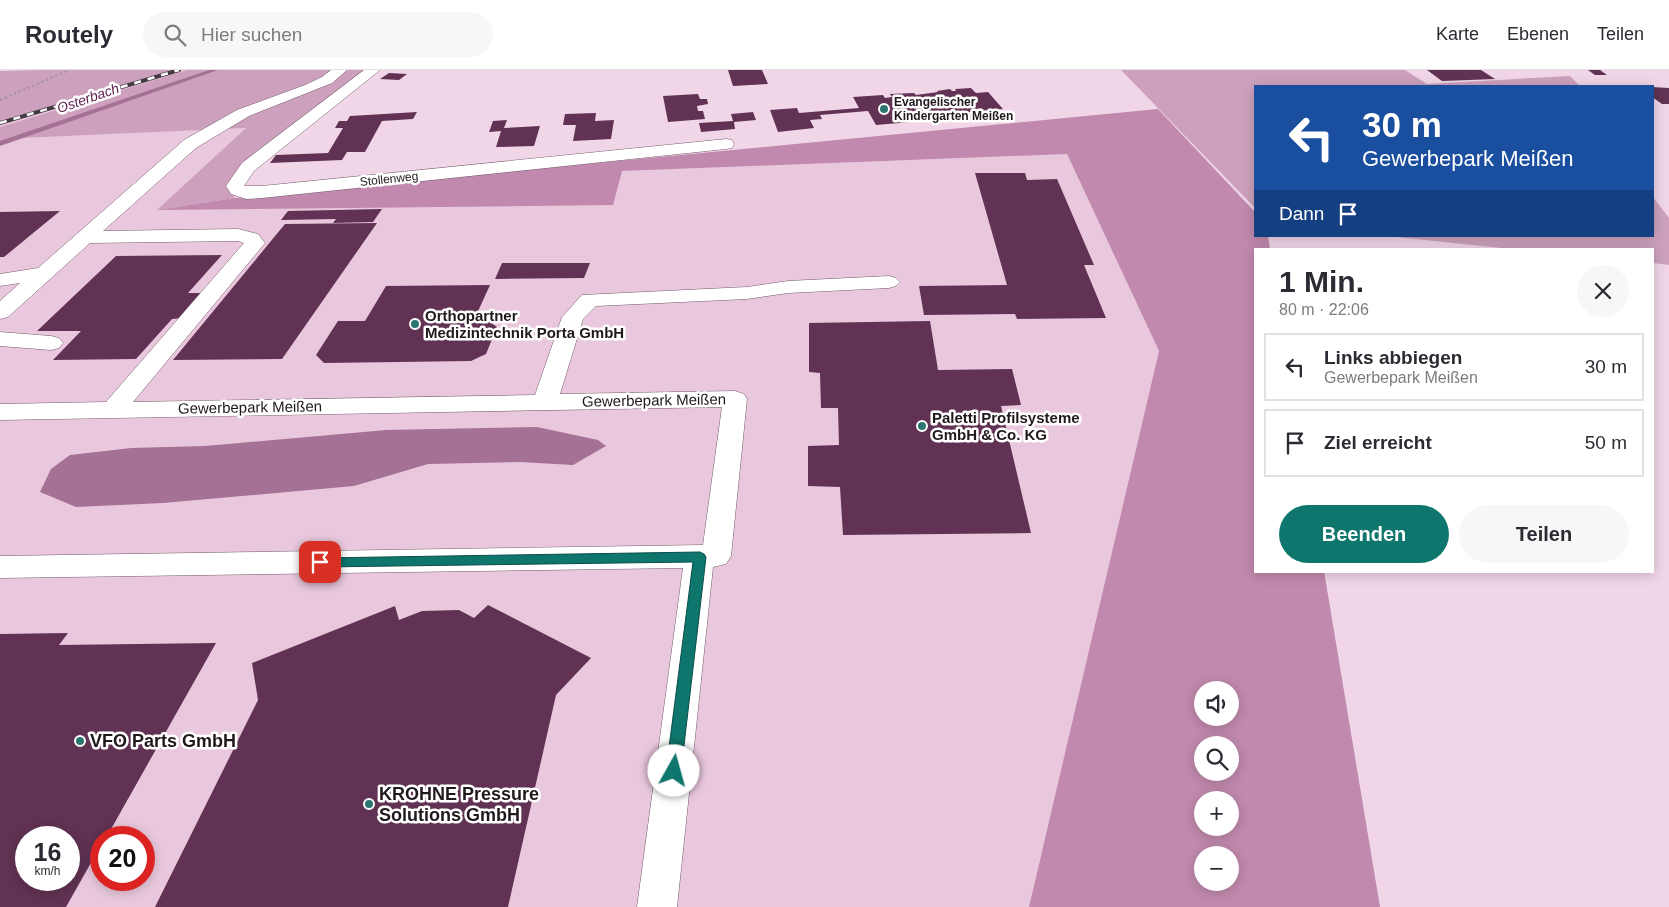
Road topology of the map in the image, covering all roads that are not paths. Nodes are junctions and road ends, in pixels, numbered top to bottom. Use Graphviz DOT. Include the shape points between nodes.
graph roads {
  1 [pos="340,70"];
  2 [pos="374,70"];
  3 [pos="726,144"];
  4 [pos="86,237"];
  5 [pos="45,273"];
  6 [pos="0,280"];
  7 [pos="889,282"];
  8 [pos="0,312"];
  9 [pos="0,339"];
  10 [pos="51,343"];
  11 [pos="545,402"];
  12 [pos="114,410"];
  13 [pos="0,412"];
  14 [pos="700,557"];
  15 [pos="0,567"];
  16 [pos="657,907"];
  1 -- 4 [label="street" via="310,88 243,113 190,144"];
  2 -- 3 [label="street, Stollenweg" via="248,167 235,186 236,190 262,192"];
  4 -- 5 [label="street"];
  4 -- 12 [label="street" via="238,235 252,238 255,243"];
  5 -- 6 [label="street"];
  5 -- 8 [label="street"];
  7 -- 11 [label="street" via="590,300 573,316"];
  9 -- 10 [label="street"];
  11 -- 12 [label="street, Gewerbepark Meißen"];
  11 -- 14 [label="street, Gewerbepark Meißen" via="734,399 716,556"];
  12 -- 13 [label="street, Gewerbepark Meißen"];
  14 -- 15 [label="street, Gewerbepark Meißen"];
  14 -- 16 [label="street"];
}
